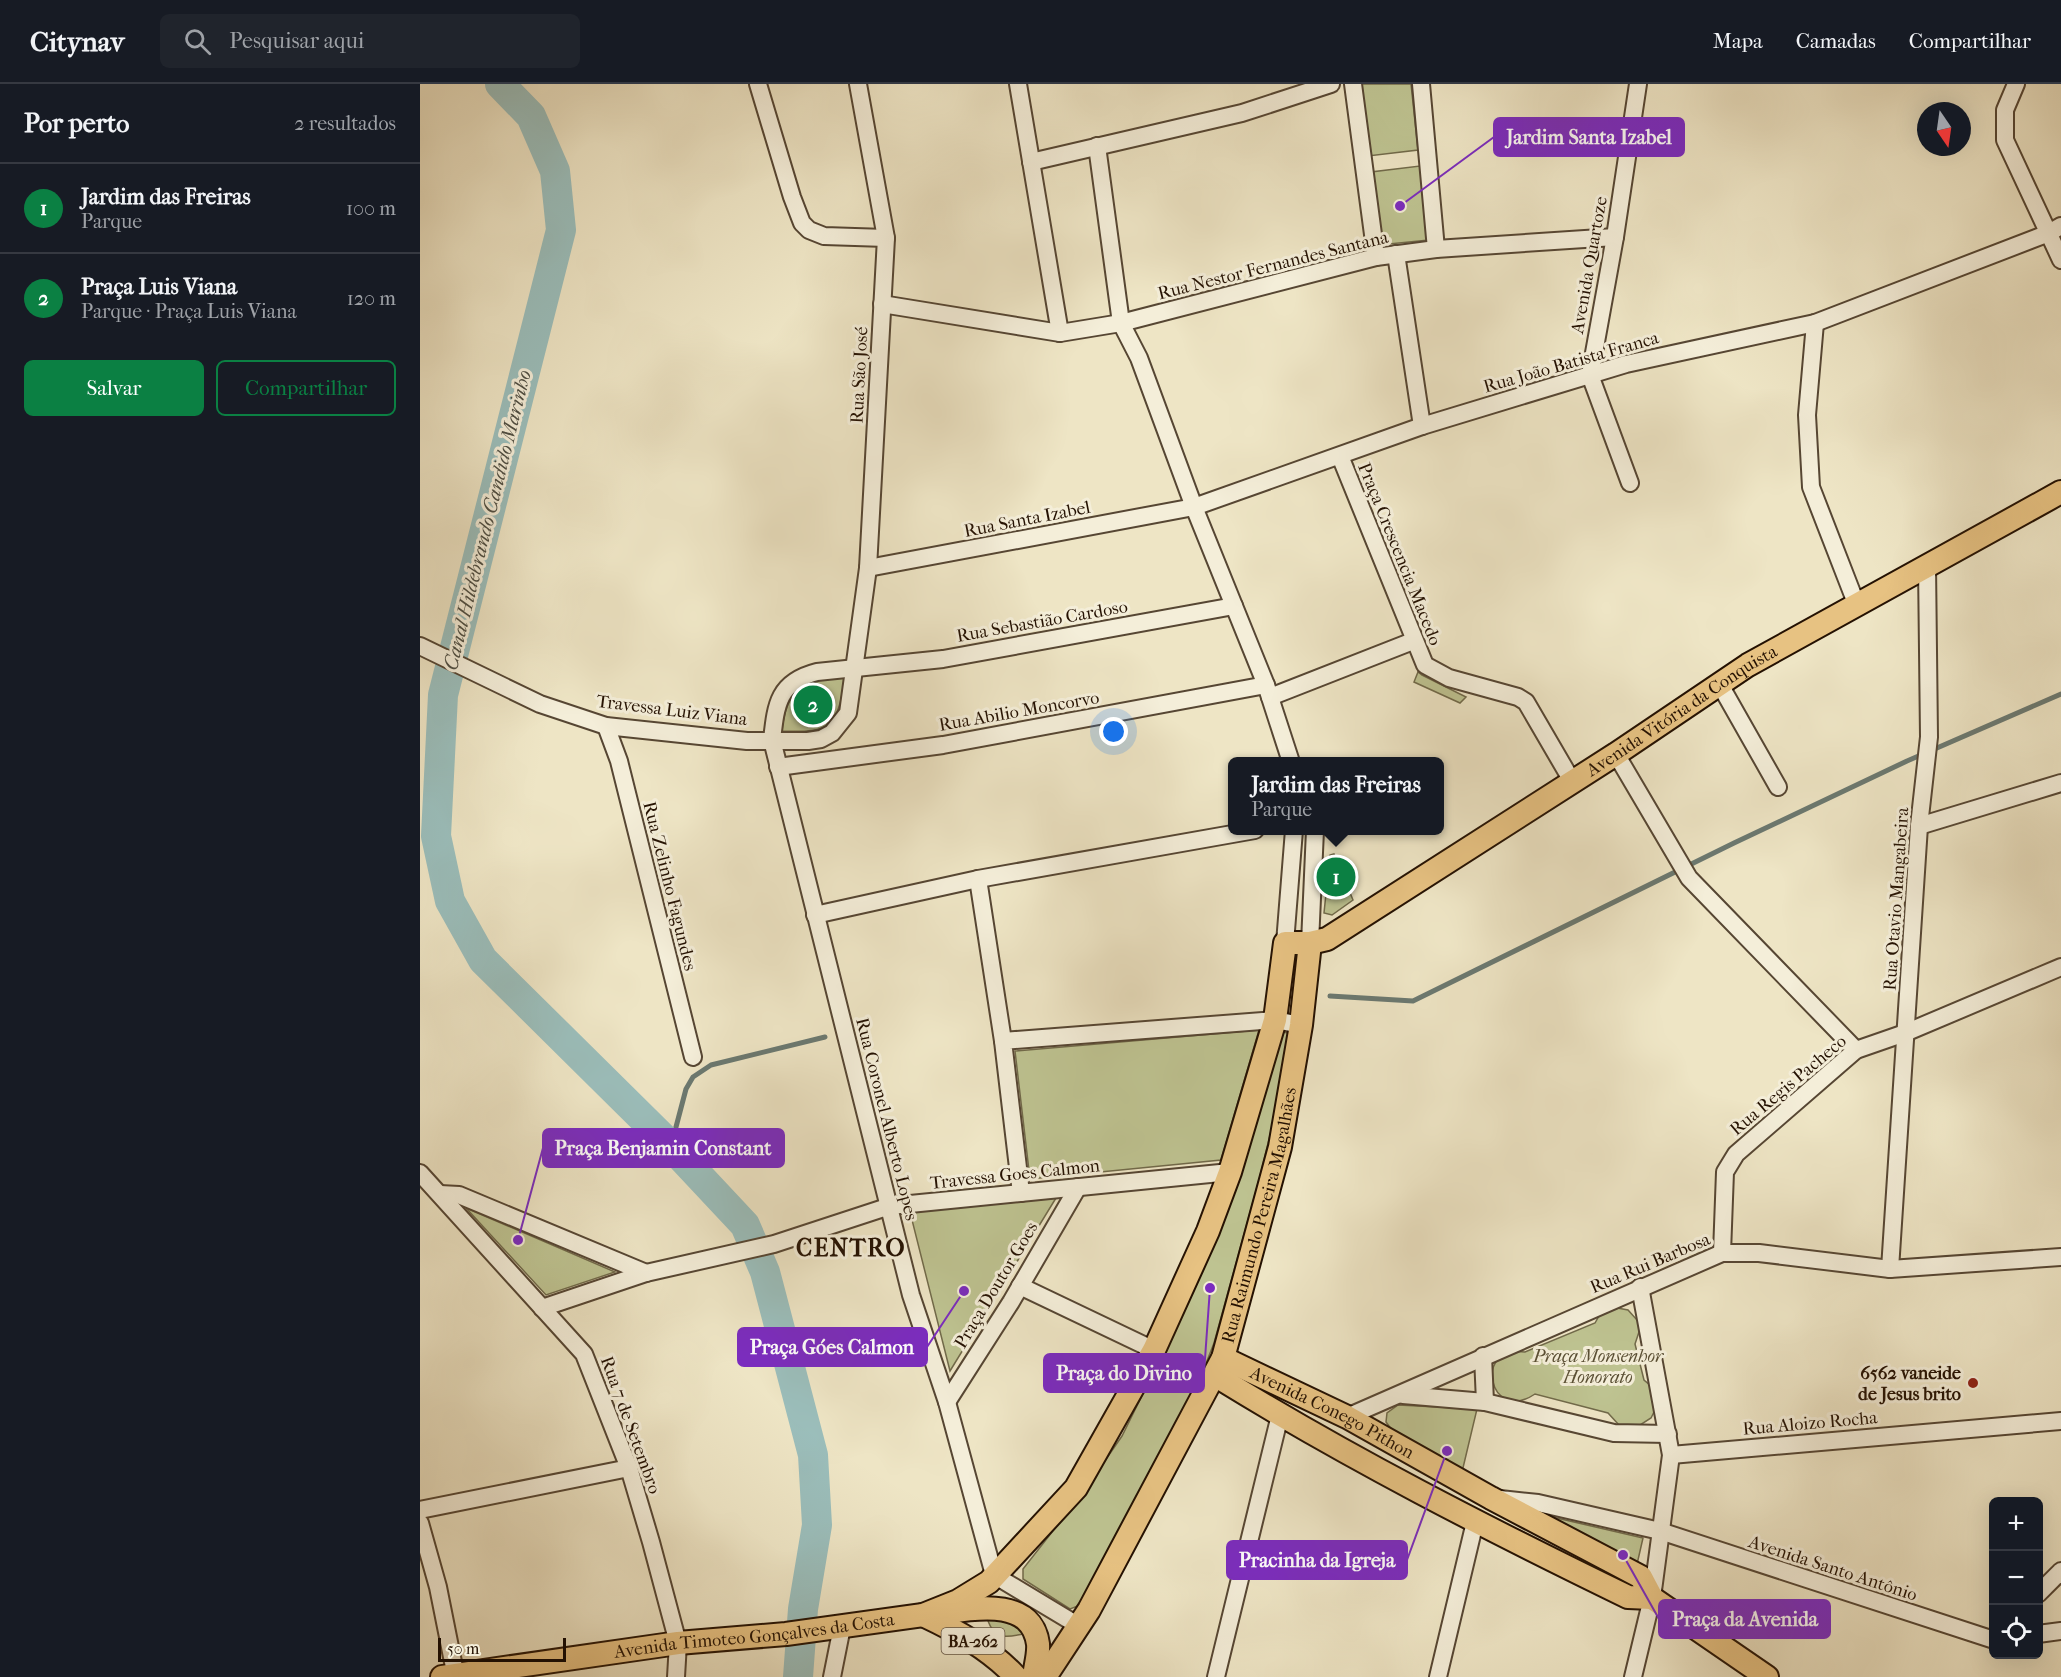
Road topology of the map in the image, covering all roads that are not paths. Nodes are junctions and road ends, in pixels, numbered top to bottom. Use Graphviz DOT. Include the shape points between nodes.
graph roads {
  1 [pos="758,84"];
  2 [pos="858,84"];
  3 [pos="1018,84"];
  4 [pos="1331,84"];
  5 [pos="1353,84"];
  6 [pos="1421,84"];
  7 [pos="1638,84"];
  8 [pos="2016,84"];
  9 [pos="1098,147"];
  10 [pos="1031,162"];
  11 [pos="2055,230"];
  12 [pos="1615,237"];
  13 [pos="886,238"];
  14 [pos="1436,249"];
  15 [pos="1396,254"];
  16 [pos="1376,257"];
  17 [pos="2061,260"];
  18 [pos="882,304"];
  19 [pos="1121,323"];
  20 [pos="1815,324"];
  21 [pos="1060,333"];
  22 [pos="1590,375"];
  23 [pos="1422,426"];
  24 [pos="1340,456"];
  25 [pos="1630,483"];
  26 [pos="2061,492"];
  27 [pos="1194,507"];
  28 [pos="1927,565"];
  29 [pos="868,568"];
  30 [pos="1856,603"];
  31 [pos="1234,606"];
  32 [pos="1413,641"];
  33 [pos="420,646"];
  34 [pos="855,670"];
  35 [pos="1719,683"];
  36 [pos="1268,691"];
  37 [pos="606,726"];
  38 [pos="772,740"];
  39 [pos="1616,753"];
  40 [pos="1289,757"];
  41 [pos="778,767"];
  42 [pos="1572,781"];
  43 [pos="2061,783"];
  44 [pos="1778,788"];
  45 [pos="1919,826"];
  46 [pos="1232,835"];
  47 [pos="1294,835"];
  48 [pos="1315,835"];
  49 [pos="978,879"];
  50 [pos="815,915"];
  51 [pos="1285,943"];
  52 [pos="1310,943"];
  53 [pos="2061,967"];
  54 [pos="1275,1020"];
  55 [pos="1301,1025"];
  56 [pos="1905,1034"];
  57 [pos="1003,1041"];
  58 [pos="1856,1050"];
  59 [pos="693,1057"];
  60 [pos="1230,1172"];
  61 [pos="420,1173"];
  62 [pos="1078,1187"];
  63 [pos="1021,1193"];
  64 [pos="440,1194"];
  65 [pos="890,1206"];
  66 [pos="1722,1253"];
  67 [pos="2061,1257"];
  68 [pos="1890,1269"];
  69 [pos="646,1273"];
  70 [pos="1020,1286"];
  71 [pos="1640,1287"];
  72 [pos="542,1308"];
  73 [pos="1154,1350"];
  74 [pos="1483,1356"];
  75 [pos="1219,1367"];
  76 [pos="1401,1395"];
  77 [pos="947,1402"];
  78 [pos="1485,1402"];
  79 [pos="1280,1415"];
  80 [pos="1347,1416"];
  81 [pos="2061,1421"];
  82 [pos="1668,1434"];
  83 [pos="1671,1455"];
  84 [pos="629,1468"];
  85 [pos="1491,1498"];
  86 [pos="420,1510"];
  87 [pos="1475,1522"];
  88 [pos="420,1523"];
  89 [pos="1660,1531"];
  90 [pos="2061,1571"];
  91 [pos="991,1579"];
  92 [pos="2043,1589"];
  93 [pos="1652,1598"];
  94 [pos="981,1608"];
  95 [pos="923,1615"];
  96 [pos="831,1628"];
  97 [pos="1076,1630"];
  98 [pos="2061,1631"];
  99 [pos="2043,1633"];
  100 [pos="1989,1639"];
  101 [pos="678,1643"];
  102 [pos="975,1643"];
  103 [pos="1039,1647"];
  104 [pos="995,1658"];
  105 [pos="451,1676"];
  106 [pos="676,1677"];
  107 [pos="832,1677"];
  108 [pos="1016,1677"];
  109 [pos="1034,1677"];
  110 [pos="1044,1677"];
  111 [pos="1216,1677"];
  112 [pos="1438,1677"];
  113 [pos="1633,1677"];
  114 [pos="1767,1677"];
  1 -- 13 [label="street" via="802,223 824,236"];
  2 -- 13 [label="street, Rua São José"];
  3 -- 10 [label="street"];
  4 -- 9 [label="street" via="1242,113"];
  5 -- 16 [label="street"];
  6 -- 14 [label="street"];
  7 -- 12 [label="street, Avenida Quartoze"];
  8 -- 11 [label="street" via="2005,110 2005,140"];
  9 -- 10 [label="street"];
  9 -- 19 [label="street"];
  10 -- 21 [label="street"];
  11 -- 17 [label="street"];
  11 -- 20 [label="street, Rua João Batista Franca"];
  12 -- 14 [label="street, Rua Nestor Fernandes Santana"];
  12 -- 22 [label="street, Avenida Quartoze"];
  13 -- 18 [label="street, Rua São José"];
  14 -- 15 [label="street, Rua Nestor Fernandes Santana"];
  15 -- 16 [label="street, Rua Nestor Fernandes Santana"];
  15 -- 23 [label="street"];
  16 -- 19 [label="street, Rua Nestor Fernandes Santana"];
  18 -- 21 [label="street, Rua Nestor Fernandes Santana"];
  18 -- 29 [label="street, Rua São José"];
  19 -- 21 [label="street, Rua Nestor Fernandes Santana"];
  19 -- 27 [label="street" via="1139,358"];
  20 -- 22 [label="street, Rua João Batista Franca"];
  20 -- 30 [label="street" via="1807,415 1811,487"];
  22 -- 23 [label="street, Rua João Batista Franca"];
  22 -- 25 [label="street"];
  23 -- 24 [label="street, Rua João Batista Franca"];
  24 -- 27 [label="street, Rua João Batista Franca"];
  24 -- 32 [label="street, Praça Crescencia Macedo"];
  26 -- 28 [label="main road, Avenida Vitória da Conquista"];
  27 -- 29 [label="street, Rua Santa Izabel"];
  27 -- 31 [label="street"];
  28 -- 30 [label="main road, Avenida Vitória da Conquista"];
  28 -- 45 [label="street, Rua Otavio Mangabeira" via="1929,737"];
  29 -- 34 [label="street, Rua São José"];
  30 -- 35 [label="main road, Avenida Vitória da Conquista"];
  31 -- 34 [label="street, Rua Sebastião Cardoso" via="943,659"];
  31 -- 36 [label="street"];
  32 -- 36 [label="street, Rua Abilio Moncorvo"];
  32 -- 42 [label="street, Praça Crescencia Macedo" via="1425,665 1435,672 1526,702"];
  33 -- 37 [label="street, Travessa Luiz Viana" via="540,704"];
  34 -- 38 [label="street, Rua Sebastião Cardoso" via="817,672 789,684 775,711"];
  34 -- 38 [label="street, Travessa Luiz Viana" via="848,713 832,733 808,741"];
  35 -- 39 [label="main road, Avenida Vitória da Conquista"];
  35 -- 44 [label="street"];
  36 -- 40 [label="street"];
  36 -- 41 [label="street, Rua Abilio Moncorvo" via="943,745"];
  37 -- 38 [label="street, Travessa Luiz Viana" via="747,741"];
  37 -- 59 [label="street, Rua Zelinho Fagundes" via="619,761"];
  38 -- 41 [label="street, Rua Coronel Alberto Lopes"];
  39 -- 42 [label="main road, Avenida Vitória da Conquista"];
  39 -- 58 [label="street" via="1689,878"];
  41 -- 50 [label="street, Rua Coronel Alberto Lopes"];
  42 -- 52 [label="main road, Avenida Vitória da Conquista" via="1326,939"];
  43 -- 45 [label="street"];
  45 -- 56 [label="street, Rua Otavio Mangabeira"];
  46 -- 49 [label="street"];
  47 -- 51 [label="street, Rua Raimundo Pereira Magalhães"];
  48 -- 52 [label="street, Rua Raimundo Pereira Magalhães"];
  49 -- 50 [label="street"];
  49 -- 57 [label="street"];
  50 -- 65 [label="street, Rua Coronel Alberto Lopes"];
  51 -- 52 [label="main road"];
  51 -- 54 [label="main road, Rua Raimundo Pereira Magalhães"];
  52 -- 55 [label="main road, Rua Raimundo Pereira Magalhães"];
  53 -- 56 [label="street, Rua Regis Pacheco"];
  54 -- 55 [label="street"];
  54 -- 57 [label="street"];
  54 -- 60 [label="main road, Rua Raimundo Pereira Magalhães"];
  55 -- 75 [label="main road, Rua Raimundo Pereira Magalhães" via="1280,1147"];
  56 -- 58 [label="street, Rua Regis Pacheco"];
  56 -- 68 [label="street, Rua Otavio Mangabeira"];
  57 -- 63 [label="street"];
  58 -- 66 [label="street, Rua Regis Pacheco" via="1736,1154 1725,1172"];
  60 -- 62 [label="street, Travessa Goes Calmon"];
  60 -- 73 [label="main road, Rua Raimundo Pereira Magalhães"];
  61 -- 64 [label="street, Rua 7 de Setembro"];
  62 -- 63 [label="street, Travessa Goes Calmon"];
  62 -- 70 [label="street, Praça Doutor Goes"];
  63 -- 65 [label="street, Travessa Goes Calmon"];
  64 -- 69 [label="street" via="459,1195"];
  64 -- 72 [label="street, Rua 7 de Setembro"];
  65 -- 69 [label="street, Travessa Goes Calmon" via="774,1244"];
  65 -- 77 [label="street, Rua Coronel Alberto Lopes" via="912,1295"];
  66 -- 68 [label="street, Rua Rui Barbosa" via="1760,1253"];
  66 -- 71 [label="street, Rua Rui Barbosa"];
  67 -- 68 [label="street, Rua Rui Barbosa"];
  69 -- 72 [label="street, Travessa Goes Calmon"];
  70 -- 73 [label="street"];
  70 -- 77 [label="street, Praça Doutor Goes"];
  71 -- 74 [label="street, Rua Rui Barbosa"];
  71 -- 82 [label="street"];
  72 -- 84 [label="street, Rua 7 de Setembro" via="584,1354"];
  73 -- 91 [label="main road, Rua Raimundo Pereira Magalhães" via="1076,1488"];
  74 -- 76 [label="street, Rua Rui Barbosa"];
  74 -- 78 [label="street"];
  75 -- 79 [label="main road, Avenida Conego Pithon"];
  75 -- 80 [label="main road, Avenida Conego Pithon"];
  75 -- 97 [label="main road, Rua Raimundo Pereira Magalhães"];
  76 -- 78 [label="street"];
  76 -- 80 [label="street, Rua Rui Barbosa"];
  77 -- 91 [label="street, Rua Coronel Alberto Lopes"];
  78 -- 82 [label="street" via="1614,1433"];
  79 -- 87 [label="main road, Avenida Conego Pithon"];
  79 -- 111 [label="street"];
  80 -- 85 [label="main road, Avenida Conego Pithon"];
  81 -- 83 [label="street, Rua Aloizo Rocha"];
  82 -- 83 [label="street"];
  83 -- 89 [label="street"];
  84 -- 86 [label="street"];
  84 -- 101 [label="street, Rua 7 de Setembro"];
  85 -- 89 [label="street, Avenida Santo Antônio" via="1538,1503"];
  85 -- 93 [label="main road, Avenida Conego Pithon" via="1641,1577"];
  87 -- 93 [label="main road, Avenida Conego Pithon" via="1628,1598"];
  87 -- 112 [label="street"];
  88 -- 105 [label="street" via="438,1587"];
  89 -- 93 [label="street"];
  89 -- 100 [label="street, Avenida Santo Antônio"];
  90 -- 92 [label="street"];
  91 -- 94 [label="main road"];
  91 -- 95 [label="main road, Avenida Timoteo Gonçalves da Costa / BA-262" via="958,1602"];
  91 -- 97 [label="street"];
  93 -- 113 [label="street"];
  93 -- 114 [label="main road, Avenida Conego Pithon"];
  94 -- 95 [label="main road"];
  94 -- 102 [label="main road"];
  94 -- 103 [label="main road" via="1001,1609 1023,1617 1030,1623"];
  95 -- 96 [label="main road, Avenida Timoteo Gonçalves da Costa / BA-262"];
  95 -- 102 [label="main road, BA-262"];
  96 -- 101 [label="main road, Avenida Timoteo Gonçalves da Costa / BA-262"];
  96 -- 107 [label="street"];
  97 -- 103 [label="main road"];
  97 -- 110 [label="main road, Rua Raimundo Pereira Magalhães"];
  98 -- 99 [label="street"];
  101 -- 105 [label="main road, Avenida Timoteo Gonçalves da Costa / BA-262"];
  101 -- 106 [label="street, Rua 7 de Setembro"];
  102 -- 104 [label="main road, BA-262"];
  103 -- 104 [label="main road"];
  103 -- 109 [label="main road"];
  104 -- 108 [label="main road, BA-262"];
}
